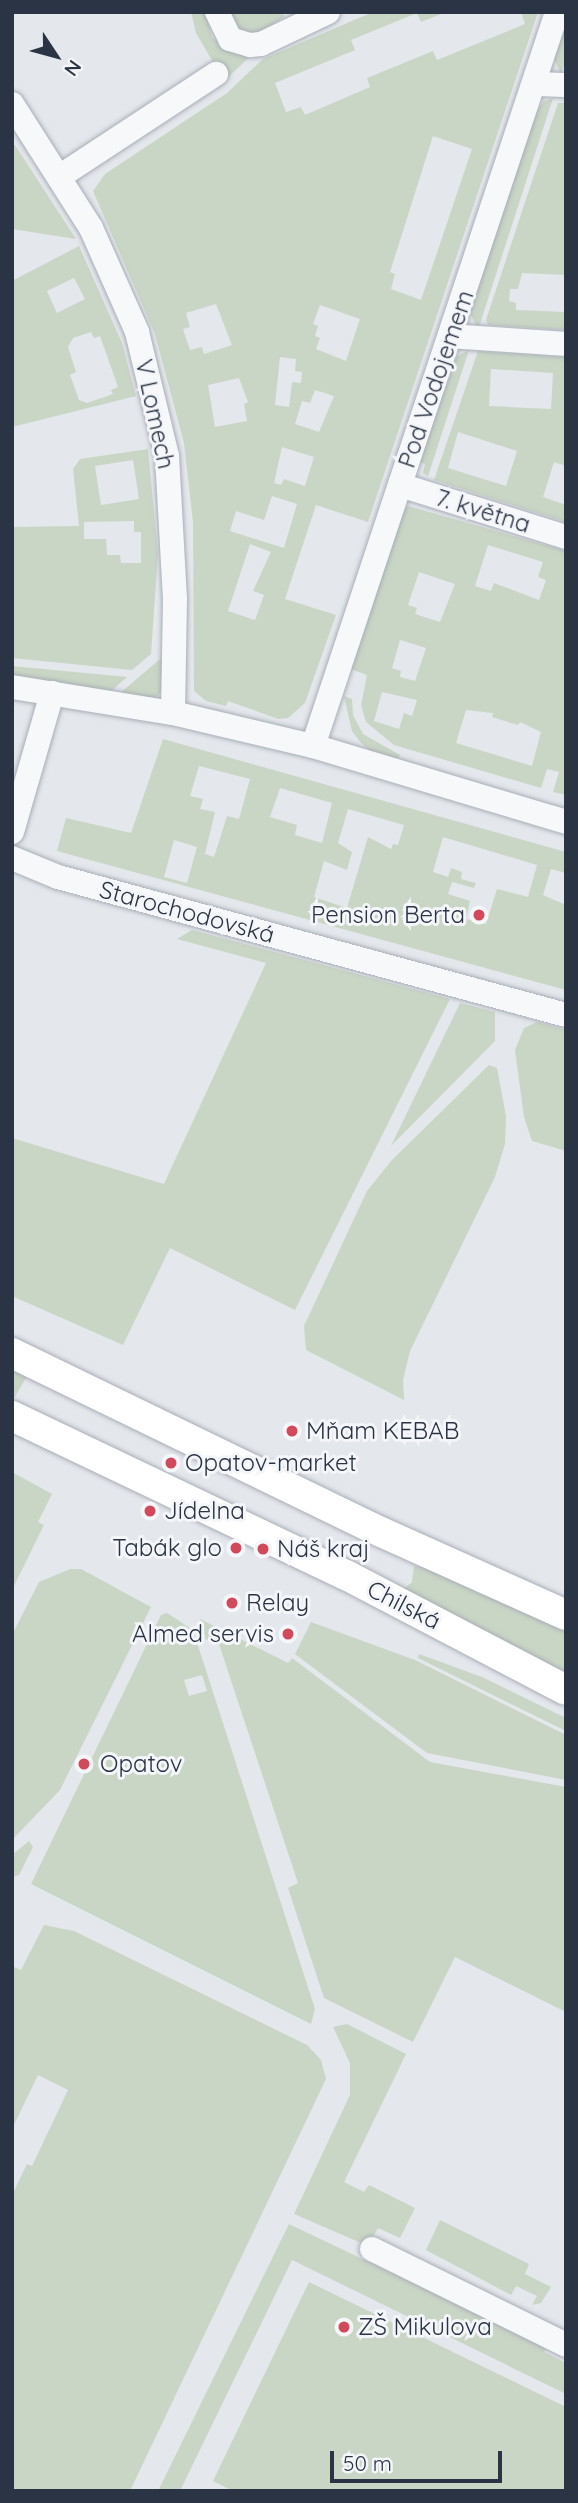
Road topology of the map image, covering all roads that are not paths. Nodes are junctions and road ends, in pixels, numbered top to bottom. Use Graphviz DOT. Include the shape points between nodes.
graph roads {
  1 [pos="217,12"];
  2 [pos="557,12"];
  3 [pos="314,14"];
  4 [pos="216,74"];
  5 [pos="535,83"];
  6 [pos="566,85"];
  7 [pos="12,104"];
  8 [pos="59,177"];
  9 [pos="450,336"];
  10 [pos="566,344"];
  11 [pos="400,485"];
  12 [pos="566,537"];
  13 [pos="12,687"];
  14 [pos="52,694"];
  15 [pos="173,713"];
  16 [pos="313,746"];
  17 [pos="566,822"];
  18 [pos="12,832"];
  19 [pos="12,858"];
  20 [pos="566,1015"];
  21 [pos="12,1353"];
  22 [pos="12,1416"];
  23 [pos="566,1615"];
  24 [pos="566,1690"];
  25 [pos="372,2249"];
  26 [pos="566,2345"];
  1 -- 3 [label="street" via="230,39 250,45 261,44"];
  2 -- 5 [label="street, Pod Vodojemem"];
  4 -- 8 [label="street"];
  5 -- 6 [label="street"];
  5 -- 9 [label="street, Pod Vodojemem"];
  7 -- 8 [label="street, V Lomech"];
  8 -- 15 [label="street, V Lomech" via="91,228 137,332 167,456 175,599"];
  9 -- 10 [label="street"];
  9 -- 11 [label="street, Pod Vodojemem"];
  11 -- 12 [label="street, 7. května"];
  11 -- 16 [label="street, Pod Vodojemem"];
  13 -- 14 [label="street"];
  14 -- 15 [label="street"];
  14 -- 18 [label="street"];
  15 -- 16 [label="street"];
  16 -- 17 [label="street"];
  19 -- 20 [label="street, Starochodovská" via="58,877"];
  21 -- 23 [label="main road" via="370,1527"];
  22 -- 24 [label="main road, Chilská" via="346,1575"];
  25 -- 26 [label="street"];
}
